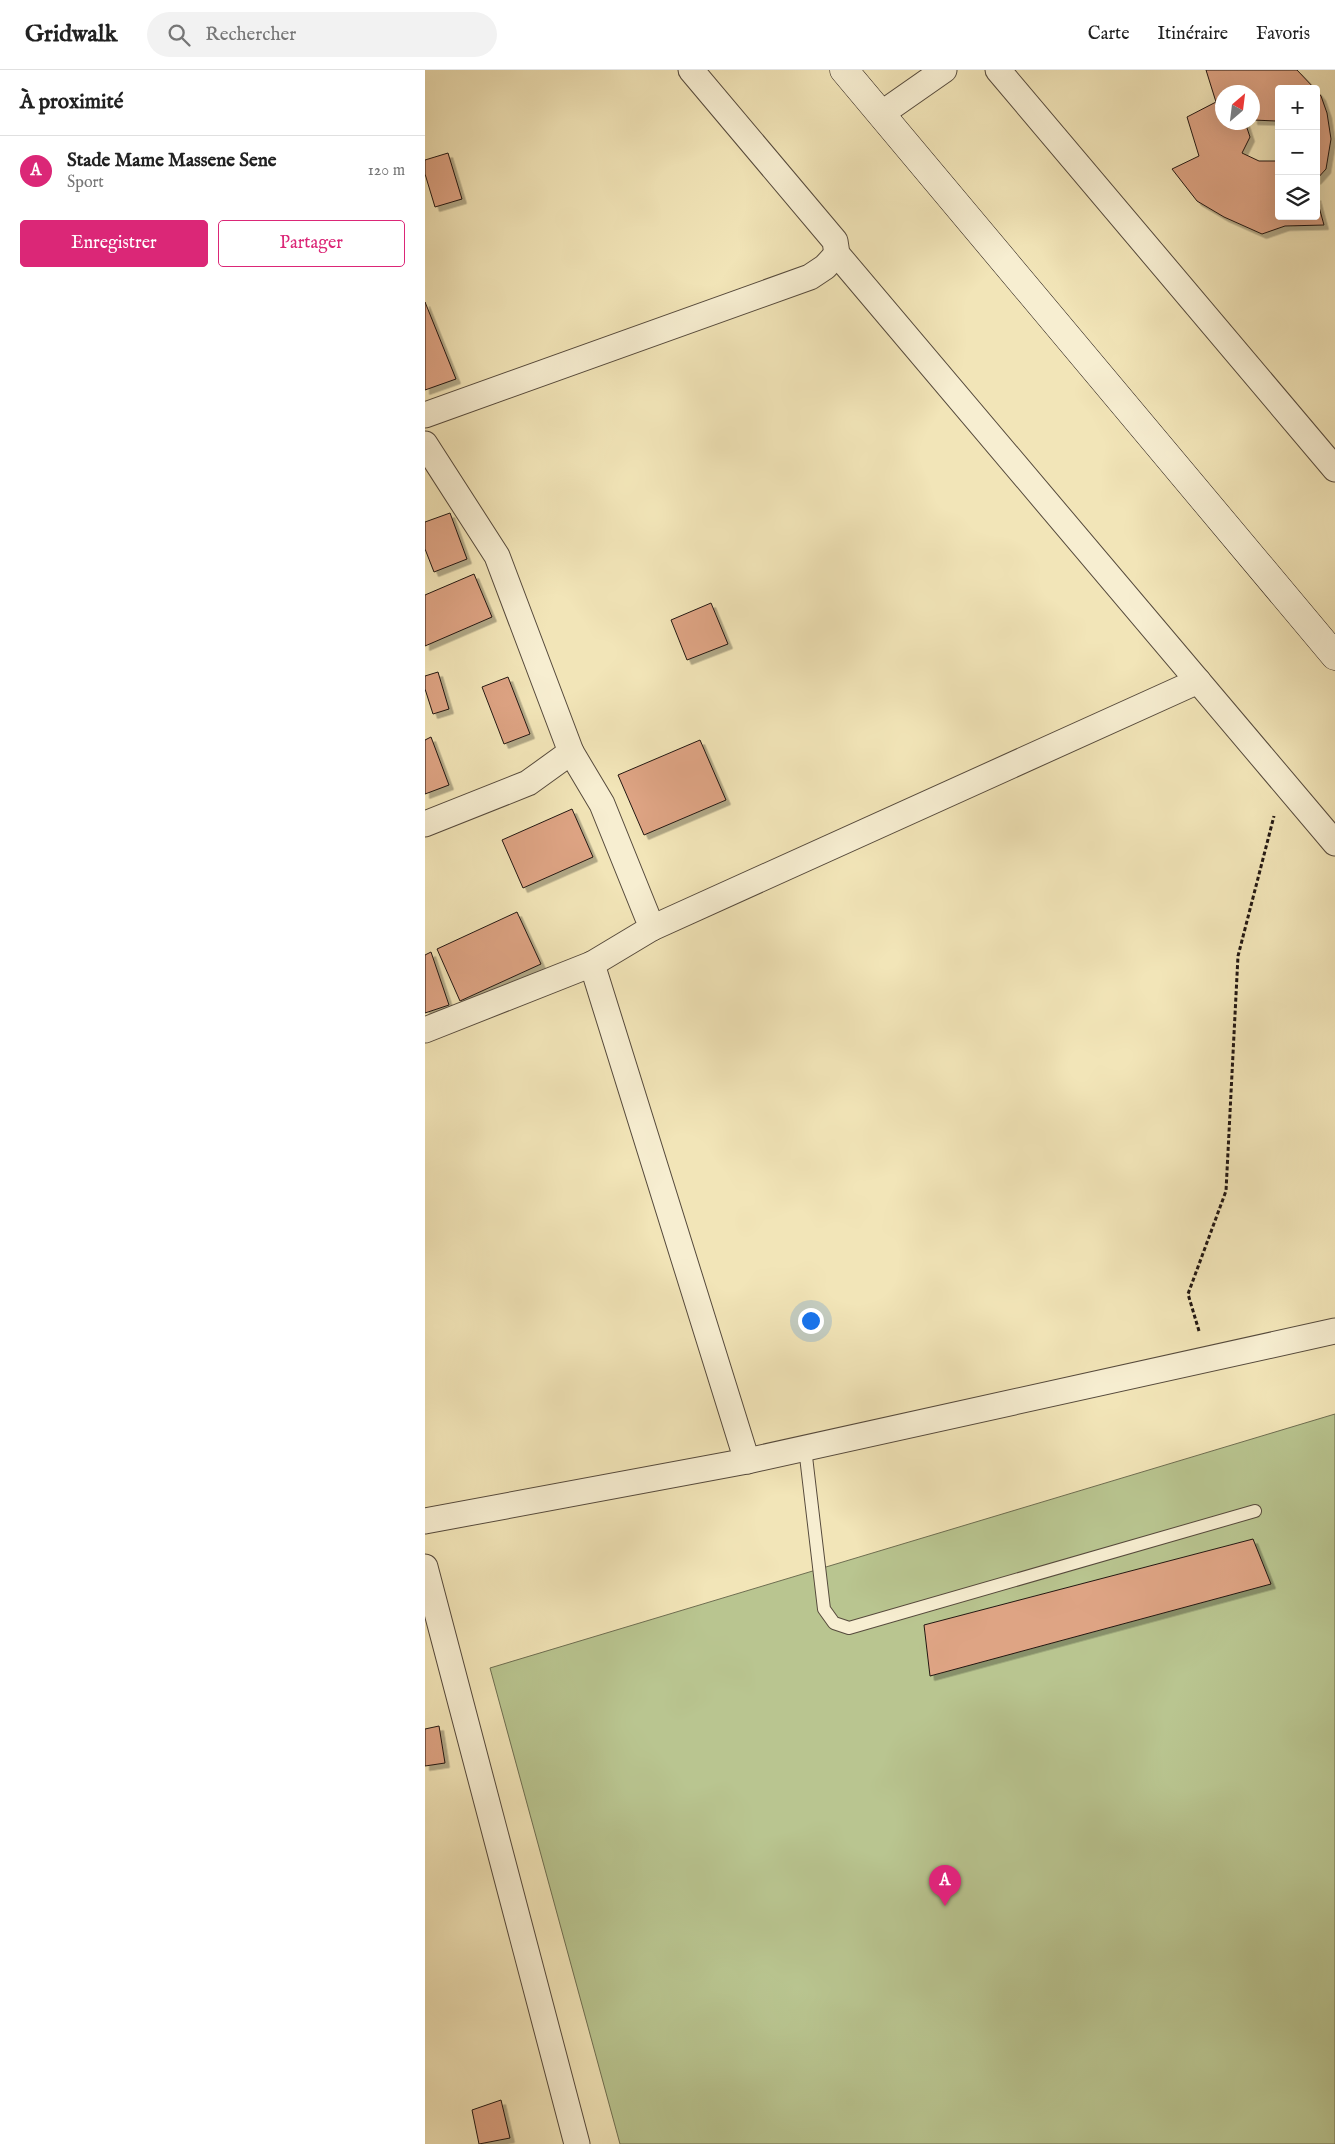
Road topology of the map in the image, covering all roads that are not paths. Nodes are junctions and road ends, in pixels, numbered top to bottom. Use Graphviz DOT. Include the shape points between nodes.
graph roads {
  1 [pos="691,70"];
  2 [pos="845,70"];
  3 [pos="944,70"];
  4 [pos="998,70"];
  5 [pos="881,114"];
  6 [pos="837,254"];
  7 [pos="425,415"];
  8 [pos="425,444"];
  9 [pos="1335,469"];
  10 [pos="1335,656"];
  11 [pos="1198,680"];
  12 [pos="571,752"];
  13 [pos="425,824"];
  14 [pos="1335,843"];
  15 [pos="652,928"];
  16 [pos="592,964"];
  17 [pos="425,1030"];
  18 [pos="1335,1331"];
  19 [pos="805,1448"];
  20 [pos="747,1461"];
  21 [pos="1255,1512"];
  22 [pos="425,1521"];
  23 [pos="425,1567"];
  24 [pos="577,2144"];
  1 -- 6 [label="street" via="835,241"];
  2 -- 5 [label="street"];
  3 -- 5 [label="street"];
  4 -- 9 [label="street"];
  5 -- 10 [label="street"];
  6 -- 7 [label="street" via="810,277"];
  6 -- 11 [label="street"];
  8 -- 12 [label="street" via="497,556"];
  11 -- 14 [label="street"];
  11 -- 15 [label="street"];
  12 -- 13 [label="street" via="528,783"];
  12 -- 15 [label="street" via="602,804"];
  15 -- 16 [label="street"];
  16 -- 17 [label="street"];
  16 -- 20 [label="street"];
  18 -- 19 [label="street"];
  19 -- 20 [label="street"];
  19 -- 21 [label="lane" via="824,1609 834,1622 849,1628"];
  20 -- 22 [label="street"];
  23 -- 24 [label="street"];
}
